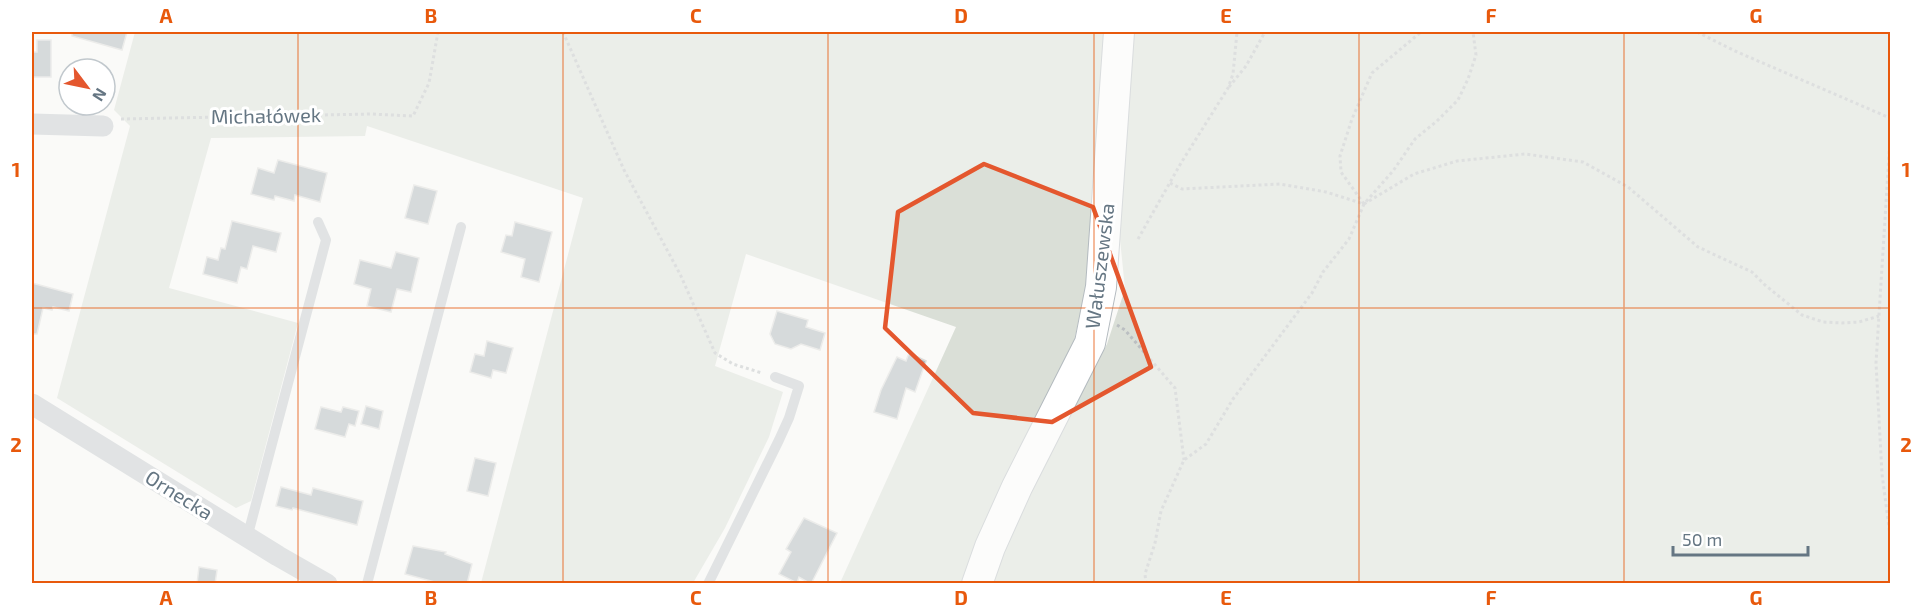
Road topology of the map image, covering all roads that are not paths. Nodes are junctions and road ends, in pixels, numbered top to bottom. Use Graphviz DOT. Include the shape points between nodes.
graph roads {
  1 [pos="1119,32"];
  2 [pos="32,124"];
  3 [pos="103,126"];
  4 [pos="318,222"];
  5 [pos="460,227"];
  6 [pos="775,377"];
  7 [pos="32,404"];
  8 [pos="247,538"];
  9 [pos="327,584"];
  10 [pos="368,584"];
  11 [pos="708,584"];
  12 [pos="977,584"];
  1 -- 12 [label="street, Wałuszewska" via="1101,287 1090,343 1017,487"];
  2 -- 3 [label="street"];
  4 -- 8 [label="lane" via="326,240"];
  5 -- 10 [label="lane"];
  6 -- 11 [label="lane" via="799,386 789,418"];
  7 -- 8 [label="street, Ornecka"];
  8 -- 9 [label="street, Ornecka"];
}
